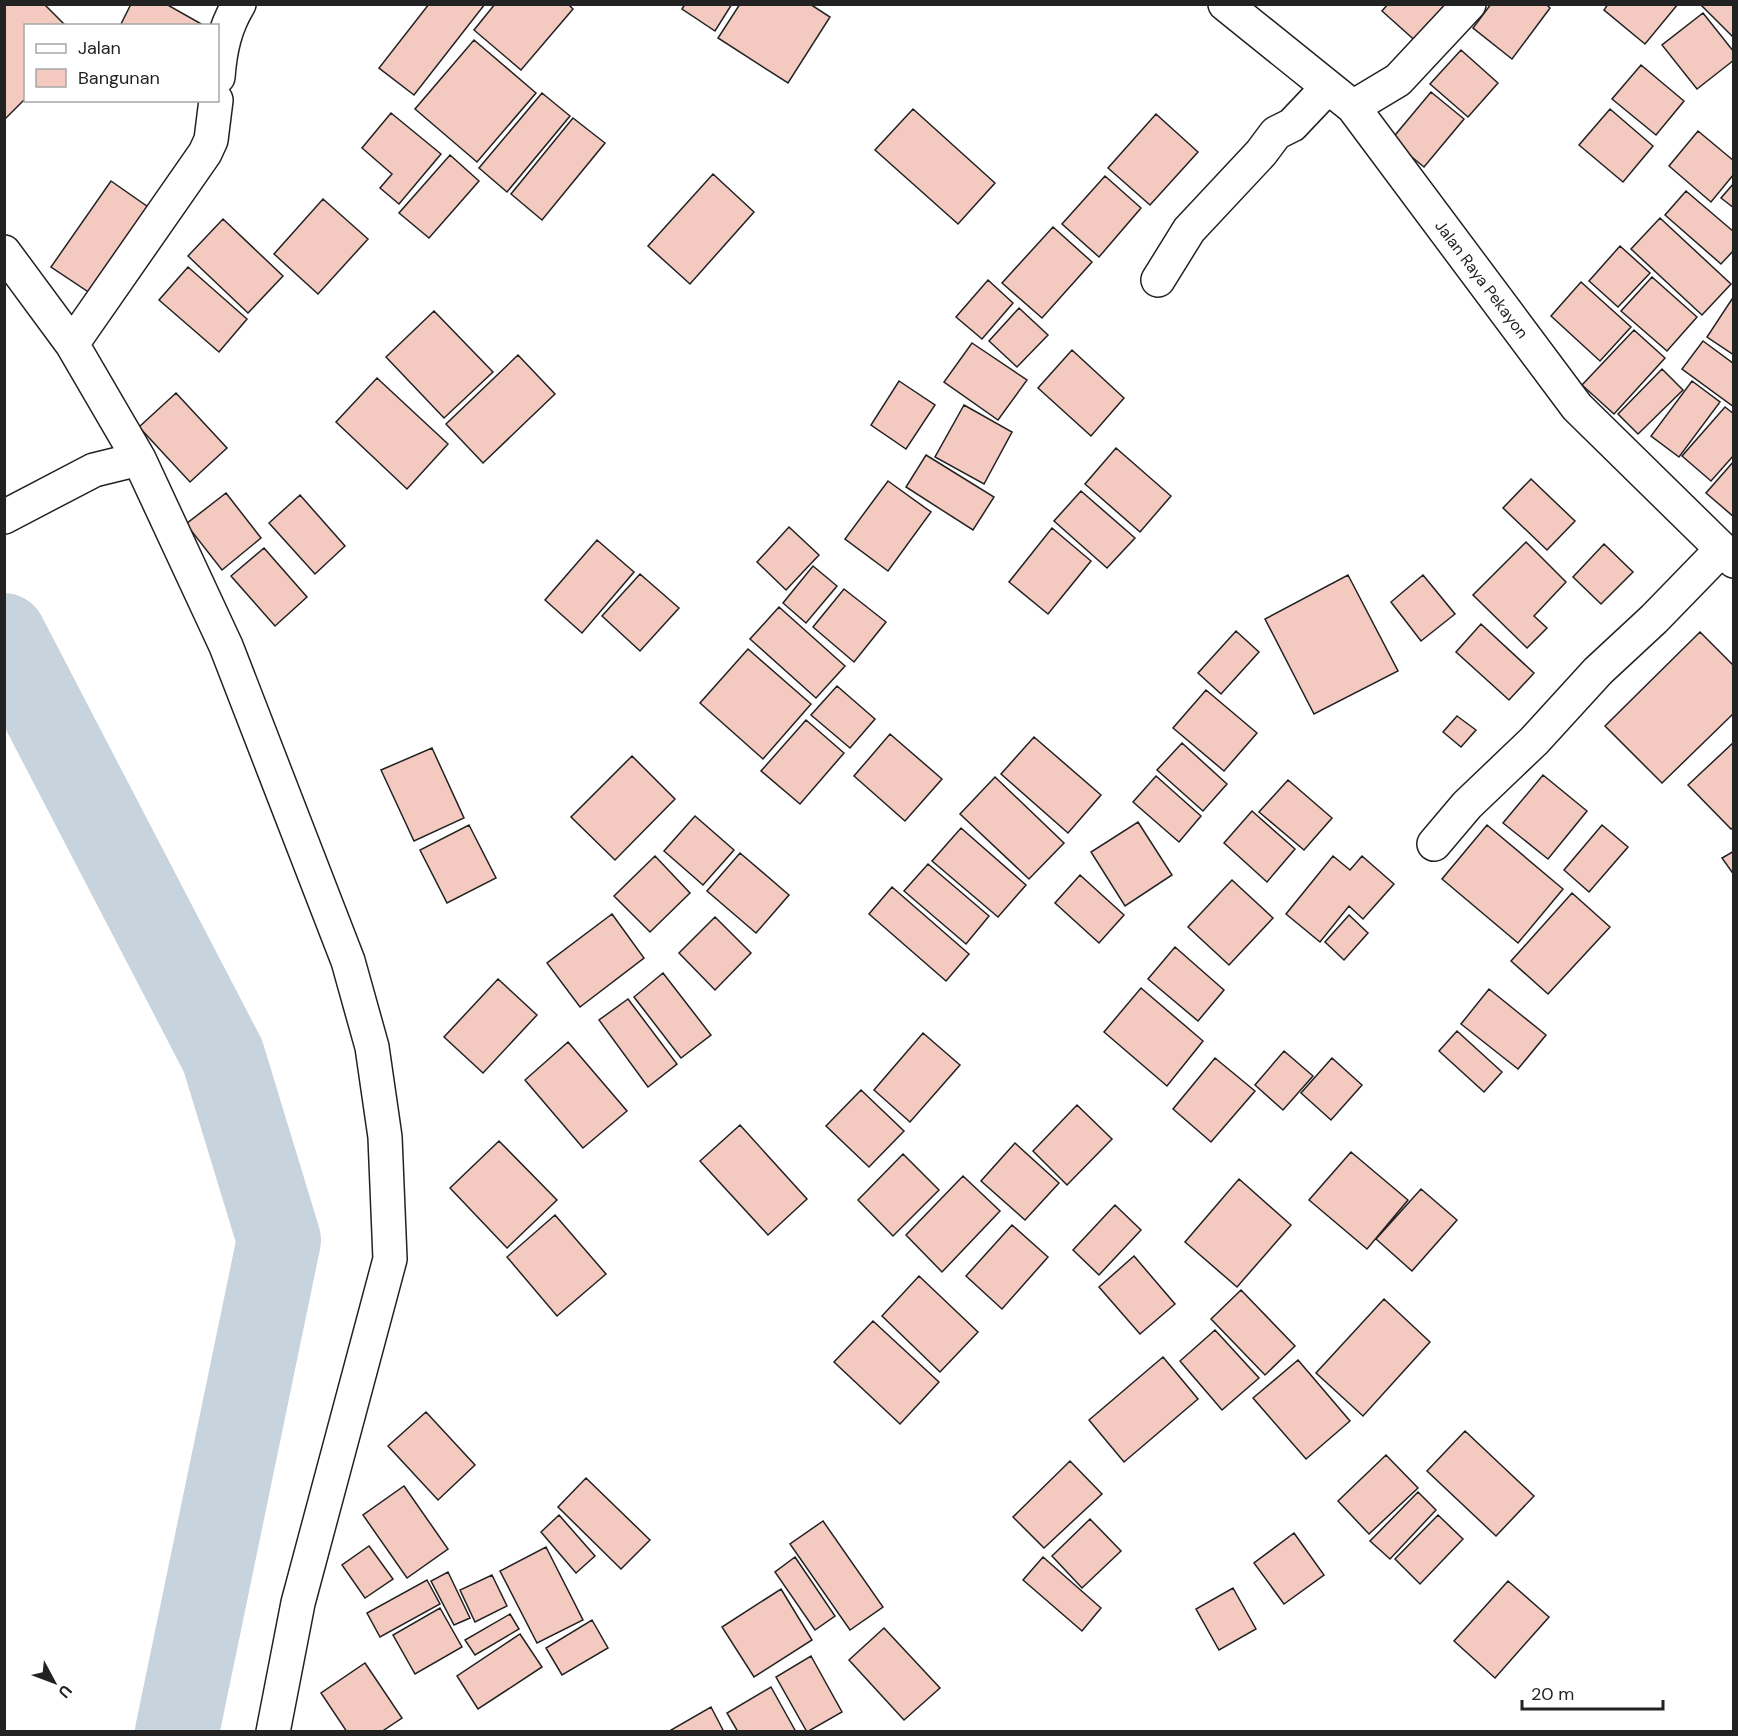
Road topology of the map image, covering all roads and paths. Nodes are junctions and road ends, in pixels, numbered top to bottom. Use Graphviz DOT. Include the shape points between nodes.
graph roads {
  1 [pos="239,4"];
  2 [pos="1225,4"];
  3 [pos="1469,4"];
  4 [pos="219,58"];
  5 [pos="1334,96"];
  6 [pos="216,102"];
  7 [pos="4,252"];
  8 [pos="1158,280"];
  9 [pos="72,344"];
  10 [pos="139,459"];
  11 [pos="4,517"];
  12 [pos="1730,558"];
  13 [pos="1434,844"];
  14 [pos="273,1731"];
  1 -- 4 [label="street" via="229,21"];
  2 -- 5 [label="street, Jalan Raya Pekayon"];
  3 -- 5 [label="street" via="1398,80"];
  5 -- 8 [label="street" via="1276,133 1189,230"];
  5 -- 12 [label="street, Jalan Raya Pekayon" via="1577,406"];
  6 -- 9 [label="street" via="211,140 205,153"];
  7 -- 9 [label="street"];
  9 -- 10 [label="street"];
  10 -- 11 [label="street" via="94,470"];
  10 -- 14 [label="street" via="226,646 348,961 372,1047 385,1137 390,1259 298,1603"];
  12 -- 13 [label="street" via="1617,652 1534,741 1467,805"];
}
